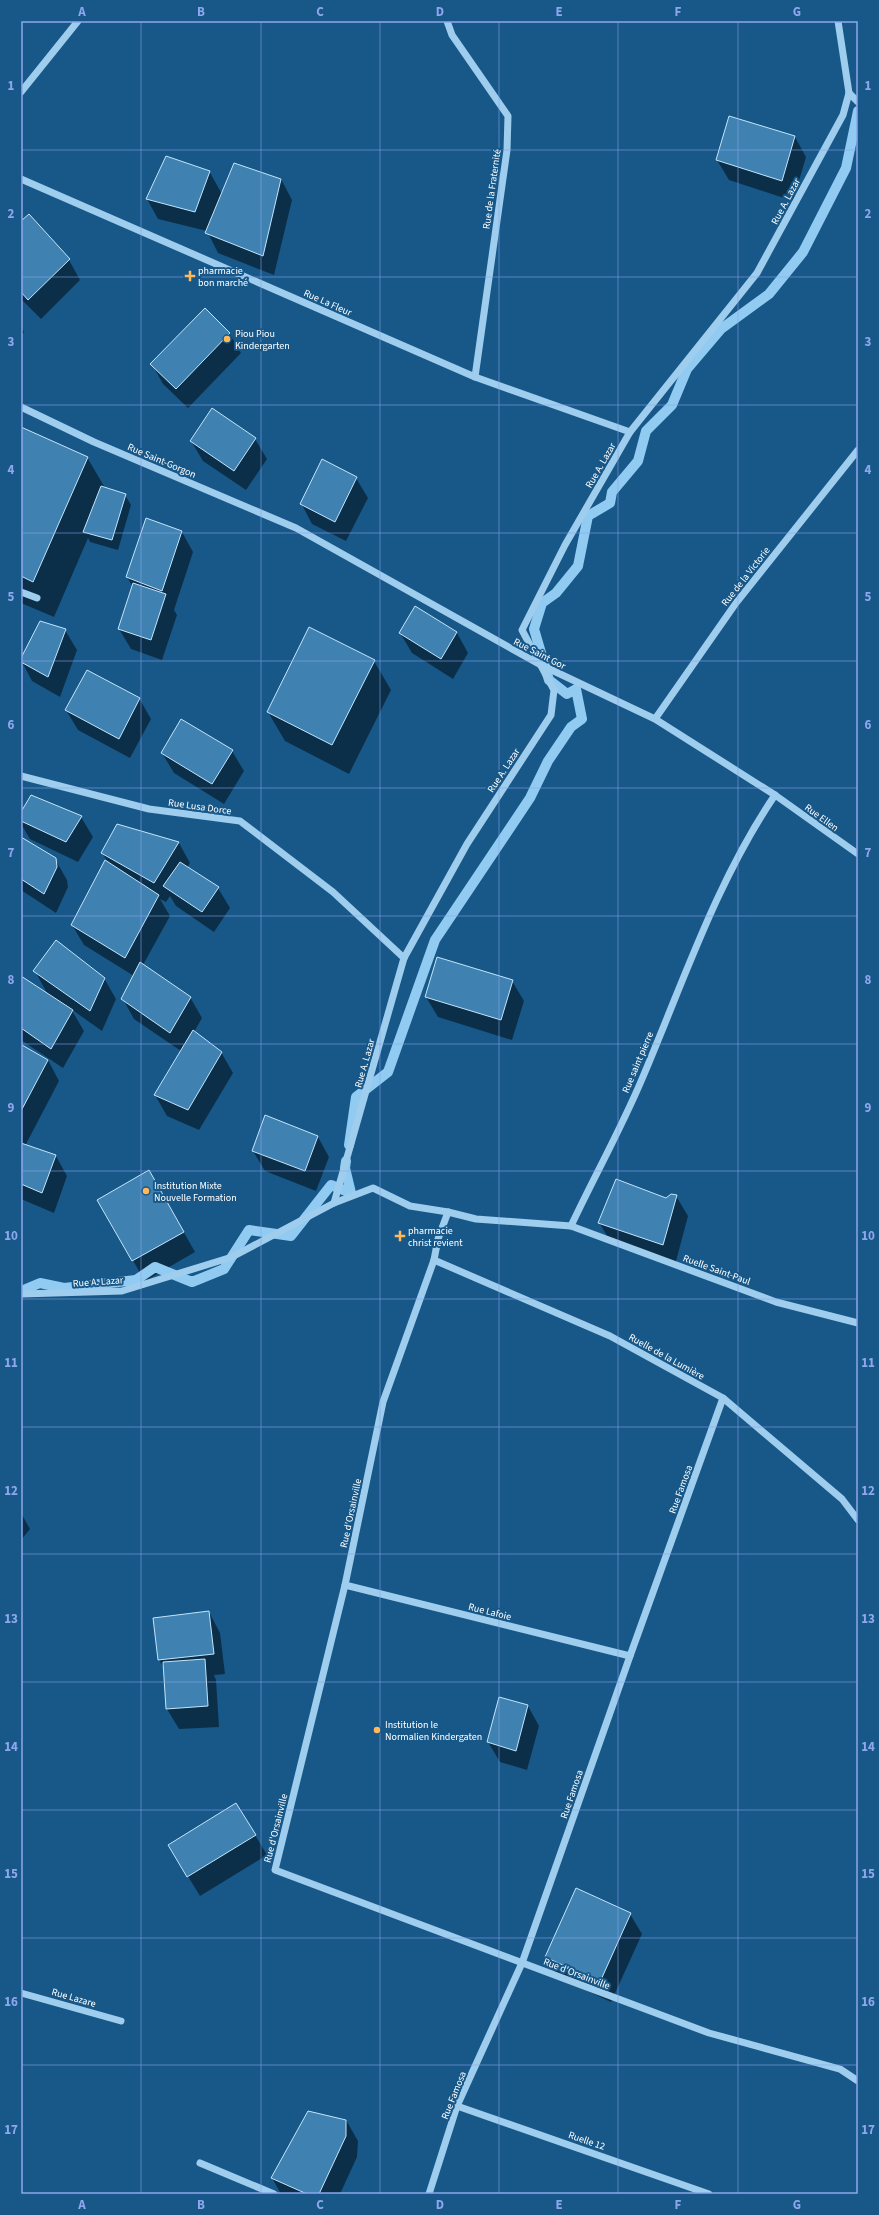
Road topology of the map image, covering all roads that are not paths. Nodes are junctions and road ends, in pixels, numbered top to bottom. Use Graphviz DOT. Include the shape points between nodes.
graph roads {
  1 [pos="78,21"];
  2 [pos="447,21"];
  3 [pos="838,21"];
  4 [pos="21,92"];
  5 [pos="849,93"];
  6 [pos="858,102"];
  7 [pos="21,179"];
  8 [pos="475,377"];
  9 [pos="21,407"];
  10 [pos="630,432"];
  11 [pos="858,450"];
  12 [pos="296,528"];
  13 [pos="21,592"];
  14 [pos="37,598"];
  15 [pos="539,664"];
  16 [pos="655,719"];
  17 [pos="21,776"];
  18 [pos="775,795"];
  19 [pos="858,854"];
  20 [pos="404,958"];
  21 [pos="334,1202"];
  22 [pos="448,1212"];
  23 [pos="571,1226"];
  24 [pos="434,1260"];
  25 [pos="21,1294"];
  26 [pos="858,1324"];
  27 [pos="723,1398"];
  28 [pos="858,1520"];
  29 [pos="345,1585"];
  30 [pos="630,1656"];
  31 [pos="522,1963"];
  32 [pos="21,1993"];
  33 [pos="121,2020"];
  34 [pos="858,2081"];
  35 [pos="458,2106"];
  36 [pos="200,2163"];
  37 [pos="274,2194"];
  38 [pos="429,2194"];
  39 [pos="709,2194"];
  1 -- 4 [label="street"];
  2 -- 8 [label="street, Rue de la Fraternité" via="452,35 508,116 507,150"];
  3 -- 5 [label="street"];
  5 -- 6 [label="street"];
  5 -- 10 [label="street, Rue A. Lazar" via="843,115 757,273"];
  7 -- 8 [label="street, Rue La Fleur"];
  8 -- 10 [label="street, Rue La Fleur"];
  9 -- 12 [label="street, Rue Saint-Gorgon" via="94,442"];
  10 -- 15 [label="street, Rue A. Lazar" via="565,545 522,630"];
  11 -- 16 [label="street, Rue de la Victorie" via="736,603"];
  12 -- 15 [label="street, Rue Saint Gor"];
  13 -- 14 [label="street"];
  15 -- 16 [label="street, Rue Saint Gor"];
  15 -- 20 [label="street, Rue A. Lazar" via="554,690 551,715 467,844"];
  16 -- 18 [label="street, Rue Saint Gor"];
  17 -- 20 [label="street, Rue Lusa Dorce" via="149,809 240,822 333,892"];
  18 -- 19 [label="street, Rue Ellen"];
  18 -- 23 [label="street, Rue saint pierre" via="715,901 642,1080"];
  20 -- 21 [label="street, Rue A. Lazar"];
  21 -- 22 [label="street" via="373,1188 410,1206"];
  21 -- 25 [label="street, Rue A. Lazar" via="232,1256 122,1291"];
  22 -- 23 [label="street" via="476,1219"];
  22 -- 24 [label="street, Rue d'Orsainville" via="438,1239"];
  23 -- 26 [label="street, Ruelle Saint-Paul" via="776,1302"];
  24 -- 27 [label="street, Ruelle de la Lumière" via="610,1336"];
  24 -- 29 [label="street, Rue d'Orsainville" via="383,1402"];
  27 -- 28 [label="street, Ruelle de la Lumière" via="842,1499"];
  27 -- 30 [label="street, Rue Famosa"];
  29 -- 30 [label="street, Rue Lafoie"];
  29 -- 31 [label="street, Rue d'Orsainville" via="275,1870"];
  30 -- 31 [label="street, Rue Famosa"];
  31 -- 34 [label="street, Rue d'Orsainville" via="710,2033 840,2069"];
  31 -- 35 [label="street, Rue Famosa"];
  32 -- 33 [label="street, Rue Lazare"];
  35 -- 38 [label="street, Rue Famosa"];
  35 -- 39 [label="street, Ruelle 12"];
  36 -- 37 [label="street"];
}
